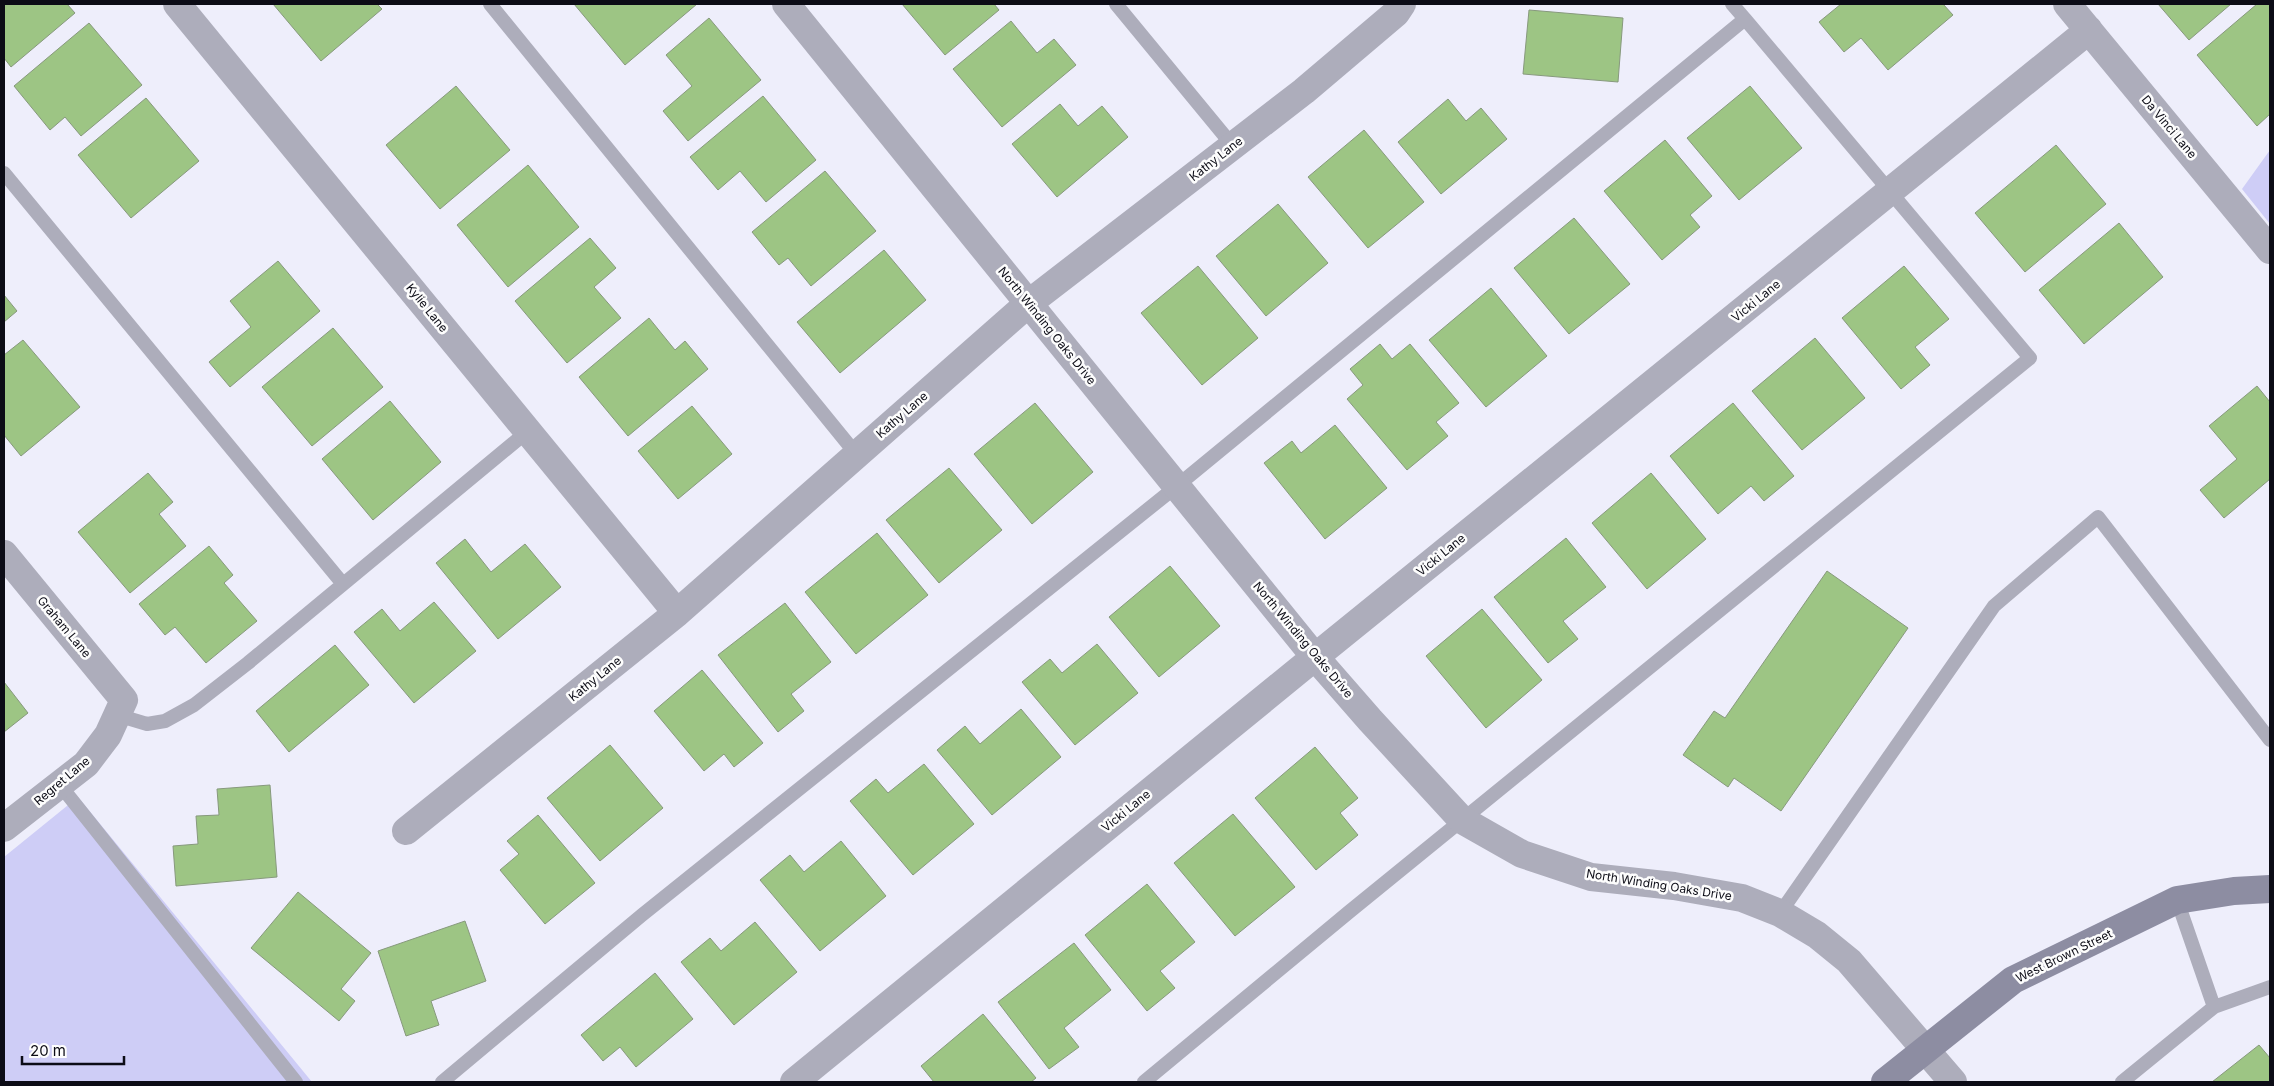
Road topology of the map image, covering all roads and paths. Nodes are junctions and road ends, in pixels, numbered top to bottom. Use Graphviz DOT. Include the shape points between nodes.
graph roads {
  1 [pos="177,4"];
  2 [pos="490,4"];
  3 [pos="786,4"];
  4 [pos="1116,4"];
  5 [pos="1402,4"];
  6 [pos="1732,4"];
  7 [pos="2067,4"];
  8 [pos="1745,19"];
  9 [pos="2089,30"];
  10 [pos="1233,146"];
  11 [pos="4,173"];
  12 [pos="1890,194"];
  13 [pos="2270,250"];
  14 [pos="1029,303"];
  15 [pos="528,431"];
  16 [pos="857,455"];
  17 [pos="1177,486"];
  18 [pos="4,554"];
  19 [pos="343,584"];
  20 [pos="677,613"];
  21 [pos="1315,657"];
  22 [pos="121,708"];
  23 [pos="2270,740"];
  24 [pos="60,785"];
  25 [pos="1462,820"];
  26 [pos="4,828"];
  27 [pos="406,831"];
  28 [pos="2270,889"];
  29 [pos="2177,900"];
  30 [pos="1780,913"];
  31 [pos="2270,987"];
  32 [pos="2214,1007"];
  33 [pos="1925,1051"];
  34 [pos="296,1082"];
  35 [pos="442,1082"];
  36 [pos="794,1082"];
  37 [pos="1144,1082"];
  38 [pos="1885,1082"];
  39 [pos="1953,1082"];
  40 [pos="2122,1082"];
  1 -- 15 [label="street, Kylie Lane"];
  2 -- 16 [label="lane"];
  3 -- 14 [label="street, North Winding Oaks Drive"];
  4 -- 10 [label="lane"];
  5 -- 10 [label="street, Kathy Lane" via="1396,13 1304,91"];
  6 -- 8 [label="lane"];
  7 -- 9 [label="street, Da Vinci Lane"];
  8 -- 12 [label="lane"];
  8 -- 17 [label="lane"];
  9 -- 12 [label="street, Vicki Lane"];
  9 -- 13 [label="street, Da Vinci Lane"];
  10 -- 14 [label="street, Kathy Lane"];
  11 -- 19 [label="lane"];
  12 -- 21 [label="street, Vicki Lane"];
  12 -- 25 [label="lane" via="2030,358"];
  14 -- 16 [label="street, Kathy Lane"];
  14 -- 17 [label="street, North Winding Oaks Drive"];
  15 -- 19 [label="lane"];
  15 -- 20 [label="street, Kylie Lane"];
  16 -- 20 [label="street, Kathy Lane"];
  17 -- 21 [label="street, North Winding Oaks Drive"];
  17 -- 35 [label="lane" via="642,915"];
  18 -- 22 [label="street, Graham Lane"];
  19 -- 22 [label="lane" via="194,706 165,721 147,724"];
  20 -- 27 [label="street, Kathy Lane"];
  21 -- 25 [label="street, North Winding Oaks Drive"];
  21 -- 36 [label="street, Vicki Lane"];
  22 -- 24 [label="street, Regret Lane" via="108,735 86,764"];
  23 -- 30 [label="lane" via="2098,517 1994,606"];
  24 -- 26 [label="street, Regret Lane"];
  24 -- 34 [label="lane"];
  25 -- 30 [label="street, North Winding Oaks Drive" via="1522,854 1591,877 1674,886 1742,898"];
  25 -- 37 [label="lane"];
  28 -- 29 [label="main road, West Brown Street"];
  29 -- 32 [label="lane"];
  29 -- 33 [label="main road, West Brown Street" via="2013,980"];
  30 -- 33 [label="street, North Winding Oaks Drive" via="1817,935 1849,961"];
  31 -- 32 [label="lane"];
  32 -- 40 [label="lane"];
  33 -- 38 [label="main road, West Brown Street"];
  33 -- 39 [label="street, North Winding Oaks Drive"];
}
